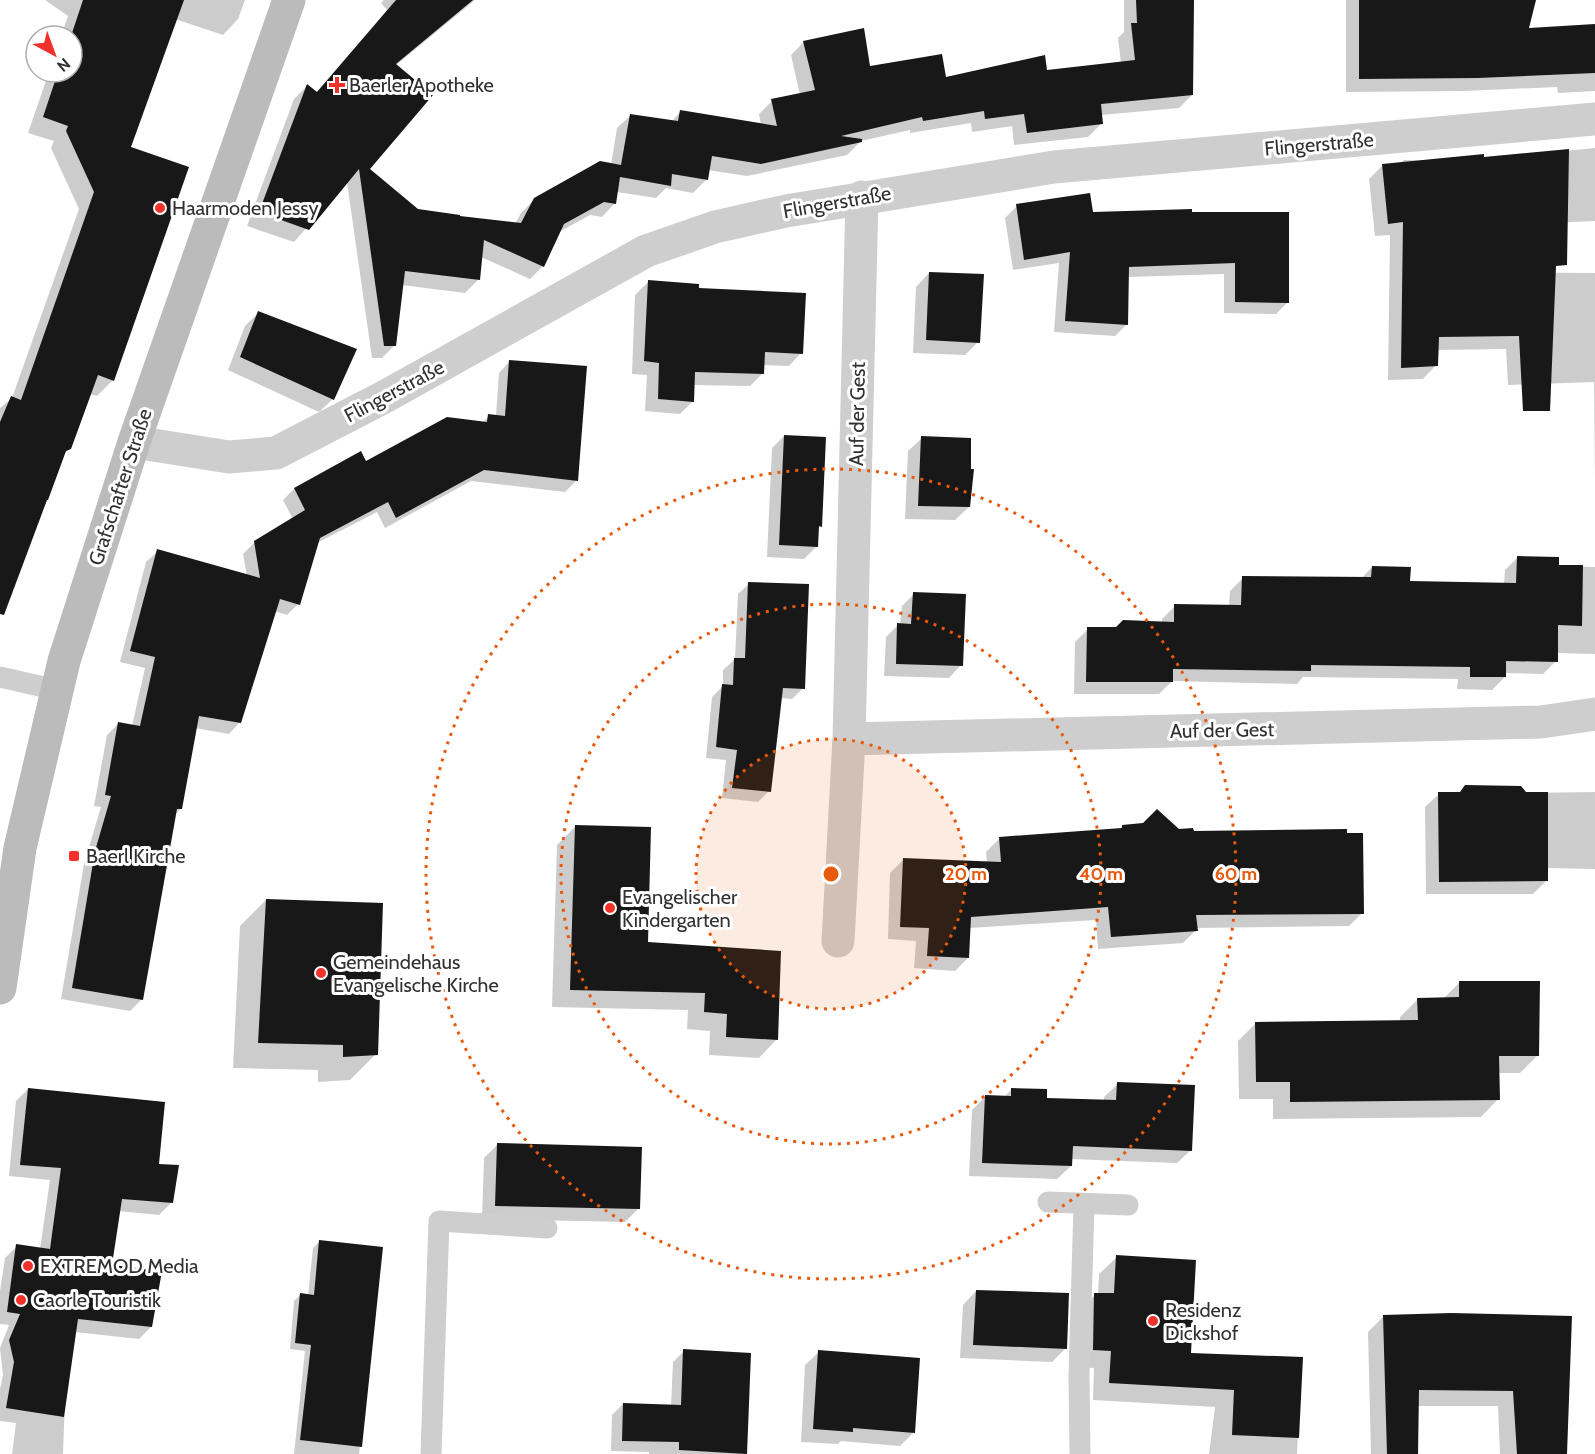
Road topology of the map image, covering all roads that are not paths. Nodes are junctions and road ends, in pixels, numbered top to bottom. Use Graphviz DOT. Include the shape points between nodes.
graph roads {
  1 [pos="289,0"];
  2 [pos="1595,119"];
  3 [pos="862,197"];
  4 [pos="134,442"];
  5 [pos="0,677"];
  6 [pos="57,690"];
  7 [pos="1595,714"];
  8 [pos="849,739"];
  9 [pos="838,941"];
  10 [pos="0,988"];
  11 [pos="1048,1202"];
  12 [pos="1084,1204"];
  13 [pos="1128,1205"];
  14 [pos="547,1228"];
  15 [pos="431,1454"];
  16 [pos="1080,1454"];
  1 -- 4 [label="main road, Grafschafter Straße"];
  2 -- 3 [label="street, Flingerstraße" via="1054,168"];
  3 -- 4 [label="street, Flingerstraße" via="714,227 646,251 276,453 229,457"];
  3 -- 8 [label="street, Auf der Gest"];
  4 -- 6 [label="main road, Grafschafter Straße"];
  5 -- 6 [label="lane"];
  6 -- 10 [label="main road, Grafschafter Straße" via="20,848"];
  7 -- 8 [label="street, Auf der Gest" via="1541,722"];
  8 -- 9 [label="street, Auf der Gest"];
  11 -- 12 [label="lane"];
  12 -- 13 [label="lane"];
  12 -- 16 [label="lane"];
  14 -- 15 [label="lane" via="439,1221"];
}
